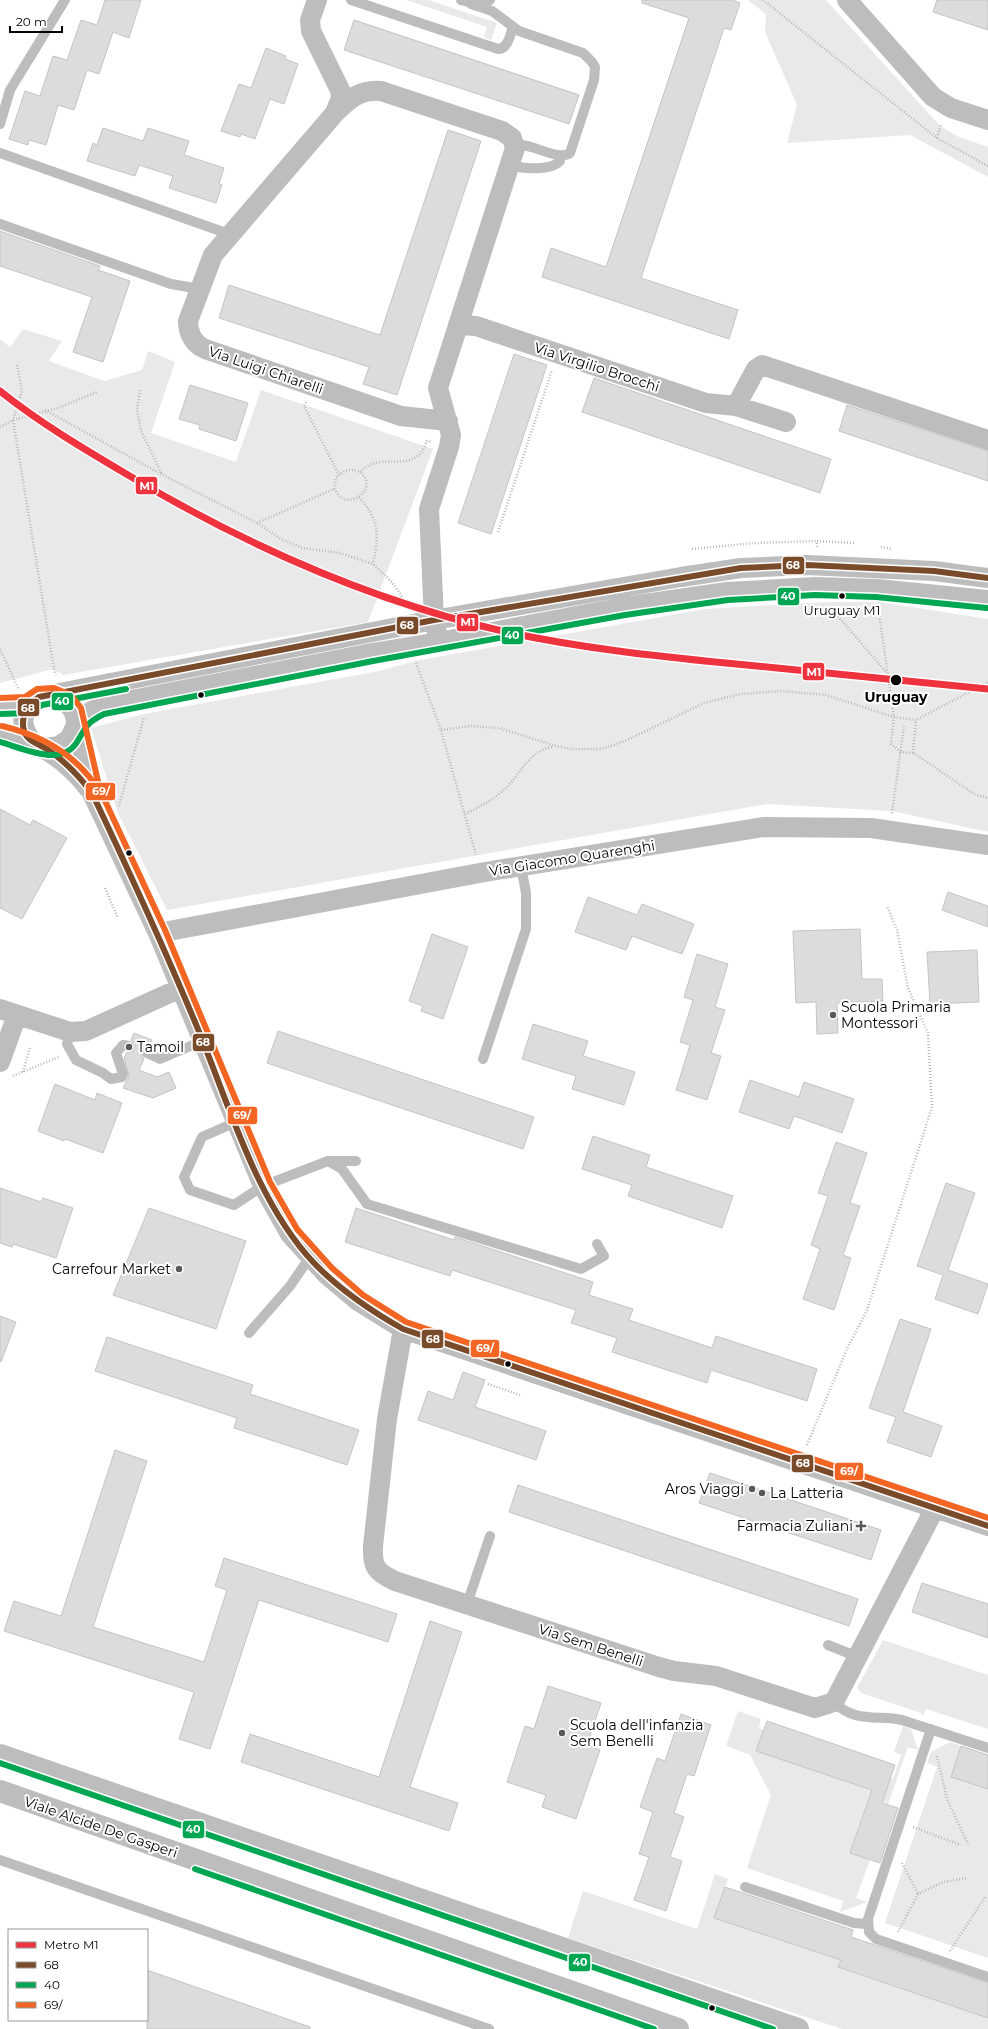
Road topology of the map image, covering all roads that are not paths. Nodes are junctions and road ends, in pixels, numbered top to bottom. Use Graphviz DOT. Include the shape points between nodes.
graph roads {
  1 [pos="65,0"];
  2 [pos="317,0"];
  3 [pos="351,0"];
  4 [pos="461,0"];
  5 [pos="490,0"];
  6 [pos="846,0"];
  7 [pos="471,4"];
  8 [pos="513,27"];
  9 [pos="335,113"];
  10 [pos="988,120"];
  11 [pos="0,124"];
  12 [pos="515,145"];
  13 [pos="0,154"];
  14 [pos="558,155"];
  15 [pos="511,165"];
  16 [pos="0,224"];
  17 [pos="229,234"];
  18 [pos="200,289"];
  19 [pos="458,325"];
  20 [pos="736,406"];
  21 [pos="448,421"];
  22 [pos="786,422"];
  23 [pos="988,440"];
  24 [pos="988,578"];
  25 [pos="988,600"];
  26 [pos="434,620"];
  27 [pos="439,642"];
  28 [pos="56,688"];
  29 [pos="28,705"];
  30 [pos="0,706"];
  31 [pos="76,725"];
  32 [pos="0,734"];
  33 [pos="39,745"];
  34 [pos="92,794"];
  35 [pos="988,845"];
  36 [pos="521,866"];
  37 [pos="158,933"];
  38 [pos="181,988"];
  39 [pos="8,1012"];
  40 [pos="70,1032"];
  41 [pos="202,1041"];
  42 [pos="129,1046"];
  43 [pos="146,1053"];
  44 [pos="483,1059"];
  45 [pos="5,1070"];
  46 [pos="236,1122"];
  47 [pos="328,1161"];
  48 [pos="356,1161"];
  49 [pos="263,1186"];
  50 [pos="597,1244"];
  51 [pos="310,1257"];
  52 [pos="403,1329"];
  53 [pos="249,1333"];
  54 [pos="935,1508"];
  55 [pos="988,1526"];
  56 [pos="490,1536"];
  57 [pos="467,1604"];
  58 [pos="828,1645"];
  59 [pos="858,1657"];
  60 [pos="834,1702"];
  61 [pos="931,1729"];
  62 [pos="988,1748"];
  63 [pos="0,1755"];
  64 [pos="0,1791"];
  65 [pos="0,1860"];
  66 [pos="745,1887"];
  67 [pos="868,1924"];
  68 [pos="988,1977"];
  69 [pos="771,2025"];
  70 [pos="489,2029"];
  71 [pos="678,2029"];
  72 [pos="798,2029"];
  1 -- 11 [label="lane" via="10,90"];
  2 -- 9 [label="street, Via Luigi Chiarelli" via="310,20 311,31 340,90 341,98"];
  3 -- 8 [label="lane" via="498,49 504,48"];
  4 -- 7 [label="lane"];
  5 -- 7 [label="lane"];
  6 -- 10 [label="street" via="933,97 947,106"];
  7 -- 8 [label="lane" via="492,11"];
  8 -- 14 [label="lane" via="526,34 583,53 595,68 594,80 572,149 566,156"];
  9 -- 12 [label="street, Via Luigi Chiarelli" via="345,102 359,93 381,91 502,131 512,138"];
  9 -- 17 [label="street, Via Luigi Chiarelli"];
  12 -- 14 [label="lane" via="527,145"];
  12 -- 15 [label="street"];
  13 -- 17 [label="lane"];
  14 -- 15 [label="lane" via="560,161 556,164 532,169"];
  15 -- 19 [label="street"];
  16 -- 18 [label="lane" via="171,284"];
  17 -- 18 [label="street, Via Luigi Chiarelli" via="213,255"];
  18 -- 21 [label="street, Via Luigi Chiarelli" via="188,321 188,330 199,346 401,416"];
  19 -- 20 [label="street, Via Virgilio Brocchi" via="476,326 706,403"];
  19 -- 21 [label="street" via="438,388"];
  20 -- 22 [label="street, Via Virgilio Brocchi"];
  20 -- 23 [label="street" via="756,369 762,365"];
  21 -- 26 [label="street" via="451,435 449,447 429,509"];
  24 -- 26 [label="street" via="934,571 815,565 741,568"];
  25 -- 27 [label="street" via="877,589 815,587 735,591 624,607"];
  26 -- 27 [label="street"];
  26 -- 28 [label="street"];
  27 -- 31 [label="street" via="101,706 88,713"];
  28 -- 29 [label="street"];
  28 -- 31 [label="street" via="74,712"];
  29 -- 30 [label="street"];
  29 -- 33 [label="street" via="23,718 24,732"];
  31 -- 33 [label="street" via="70,738 59,746"];
  31 -- 34 [label="street"];
  32 -- 33 [label="street"];
  33 -- 34 [label="street" via="77,774"];
  34 -- 37 [label="street"];
  35 -- 36 [label="street, Via Giacomo Quarenghi" via="871,828 763,827"];
  36 -- 37 [label="street, Via Giacomo Quarenghi"];
  36 -- 44 [label="lane" via="526,893 526,929"];
  37 -- 38 [label="street"];
  38 -- 40 [label="street" via="86,1031"];
  38 -- 41 [label="street"];
  39 -- 40 [label="street"];
  39 -- 45 [label="street"];
  40 -- 42 [label="lane" via="67,1044 76,1060 111,1079 122,1078 116,1054 123,1045"];
  41 -- 43 [label="lane" via="160,1059"];
  41 -- 46 [label="street"];
  46 -- 49 [label="street"];
  46 -- 49 [label="lane" via="202,1137 184,1177 190,1190 234,1205"];
  47 -- 48 [label="lane"];
  47 -- 49 [label="lane"];
  47 -- 50 [label="lane" via="342,1168 367,1204 580,1268 604,1256"];
  49 -- 51 [label="street" via="290,1234"];
  51 -- 52 [label="street" via="358,1301"];
  51 -- 53 [label="lane" via="290,1286"];
  52 -- 54 [label="street"];
  52 -- 57 [label="street, Via Sem Benelli" via="387,1419 373,1546 374,1565 379,1572 395,1581"];
  54 -- 55 [label="street"];
  54 -- 59 [label="street"];
  56 -- 57 [label="lane"];
  57 -- 60 [label="street, Via Sem Benelli" via="674,1671 716,1676 815,1708"];
  58 -- 59 [label="lane"];
  59 -- 60 [label="street"];
  60 -- 61 [label="lane" via="856,1716 895,1718"];
  61 -- 62 [label="lane"];
  61 -- 67 [label="lane"];
  63 -- 69 [label="main road"];
  64 -- 71 [label="main road, Viale Alcide De Gasperi"];
  65 -- 70 [label="lane"];
  66 -- 67 [label="lane" via="854,1923"];
  67 -- 68 [label="lane" via="868,1932 872,1937"];
  69 -- 72 [label="main road"];
}
